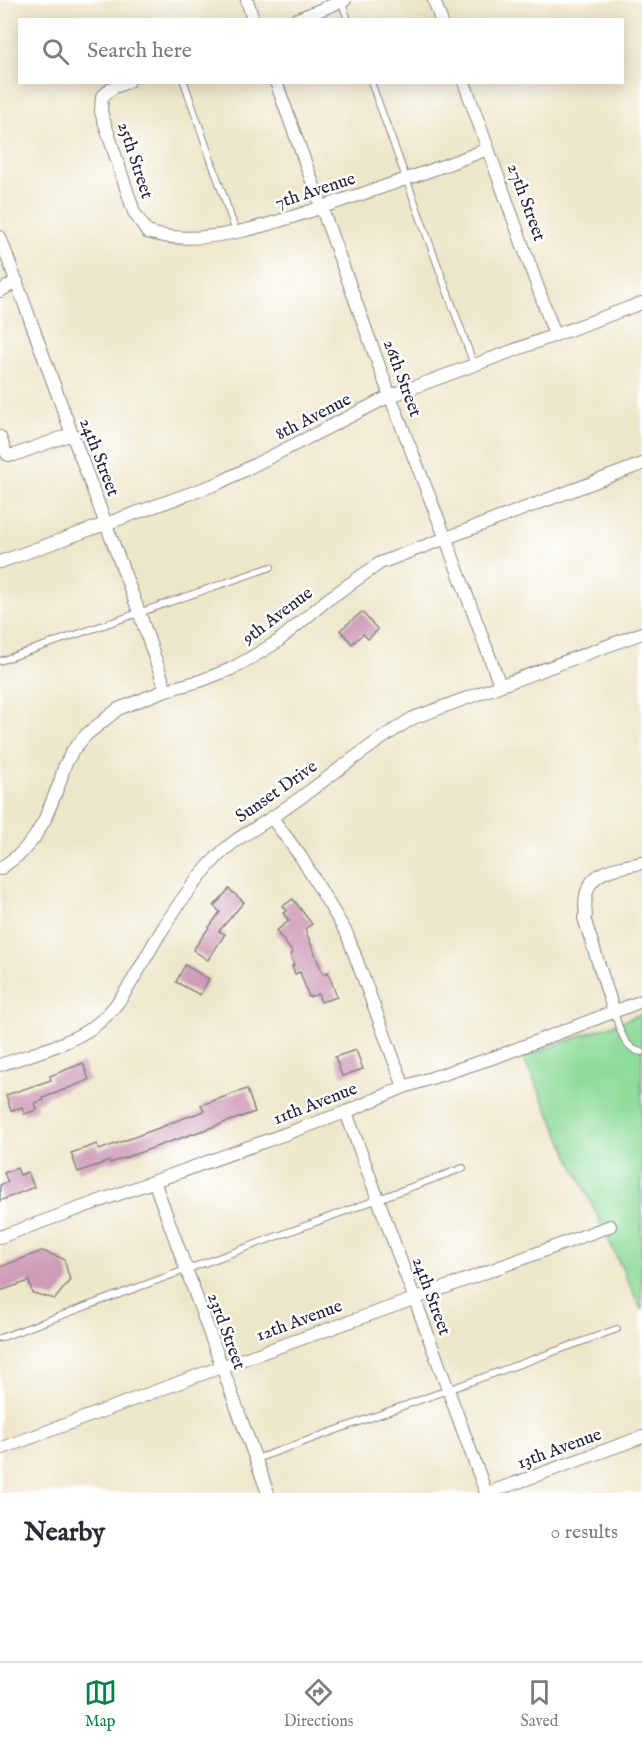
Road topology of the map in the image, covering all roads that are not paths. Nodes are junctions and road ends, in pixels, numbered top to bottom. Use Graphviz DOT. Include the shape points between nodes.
graph roads {
  1 [pos="247,0"];
  2 [pos="343,0"];
  3 [pos="434,0"];
  4 [pos="253,18"];
  5 [pos="300,18"];
  6 [pos="348,18"];
  7 [pos="440,18"];
  8 [pos="123,84"];
  9 [pos="185,84"];
  10 [pos="277,84"];
  11 [pos="372,84"];
  12 [pos="465,84"];
  13 [pos="488,149"];
  14 [pos="406,180"];
  15 [pos="322,208"];
  16 [pos="147,232"];
  17 [pos="236,232"];
  18 [pos="0,237"];
  19 [pos="16,281"];
  20 [pos="0,291"];
  21 [pos="642,303"];
  22 [pos="555,334"];
  23 [pos="474,365"];
  24 [pos="390,396"];
  25 [pos="72,434"];
  26 [pos="0,437"];
  27 [pos="642,465"];
  28 [pos="106,524"];
  29 [pos="446,539"];
  30 [pos="0,562"];
  31 [pos="271,567"];
  32 [pos="139,612"];
  33 [pos="642,633"];
  34 [pos="0,661"];
  35 [pos="500,685"];
  36 [pos="166,690"];
  37 [pos="272,818"];
  38 [pos="642,863"];
  39 [pos="0,869"];
  40 [pos="642,1001"];
  41 [pos="614,1012"];
  42 [pos="642,1052"];
  43 [pos="0,1065"];
  44 [pos="404,1087"];
  45 [pos="346,1112"];
  46 [pos="463,1168"];
  47 [pos="154,1181"];
  48 [pos="378,1200"];
  49 [pos="610,1226"];
  50 [pos="0,1238"];
  51 [pos="186,1270"];
  52 [pos="414,1299"];
  53 [pos="617,1329"];
  54 [pos="0,1338"];
  55 [pos="221,1367"];
  56 [pos="447,1389"];
  57 [pos="642,1437"];
  58 [pos="0,1449"];
  59 [pos="255,1459"];
  60 [pos="268,1493"];
  61 [pos="487,1493"];
  1 -- 4 [label="street"];
  2 -- 5 [label="street"];
  2 -- 6 [label="lane"];
  3 -- 7 [label="street"];
  8 -- 16 [label="street, 25th Street" via="102,96 101,112 134,212"];
  9 -- 17 [label="lane"];
  10 -- 15 [label="street, 26th Street"];
  11 -- 14 [label="lane"];
  12 -- 13 [label="street, 27th Street"];
  13 -- 14 [label="street, 7th Avenue"];
  13 -- 22 [label="street, 27th Street"];
  14 -- 15 [label="street, 7th Avenue"];
  14 -- 23 [label="lane"];
  15 -- 17 [label="street, 7th Avenue"];
  15 -- 24 [label="street, 26th Street"];
  16 -- 17 [label="street, 7th Avenue" via="183,239"];
  18 -- 19 [label="street, 24th Street"];
  19 -- 20 [label="street"];
  19 -- 25 [label="street, 24th Street"];
  21 -- 22 [label="street, 8th Avenue"];
  22 -- 23 [label="street, 8th Avenue"];
  23 -- 24 [label="street, 8th Avenue"];
  24 -- 28 [label="street, 8th Avenue" via="219,483"];
  24 -- 29 [label="street, 26th Street"];
  25 -- 26 [label="street" via="14,455 5,451"];
  25 -- 28 [label="street, 24th Street"];
  27 -- 29 [label="street, 9th Avenue"];
  28 -- 30 [label="street, 8th Avenue"];
  28 -- 32 [label="street, 24th Street"];
  29 -- 35 [label="street, 26th Street"];
  29 -- 36 [label="street, 9th Avenue" via="380,563 277,642 231,669"];
  31 -- 32 [label="lane"];
  32 -- 34 [label="lane"];
  32 -- 36 [label="street, 24th Street"];
  33 -- 35 [label="street, Sunset Drive"];
  35 -- 37 [label="street, Sunset Drive" via="413,718"];
  36 -- 39 [label="street, 9th Avenue" via="118,709 86,735 64,767 34,838"];
  37 -- 43 [label="street, Sunset Drive" via="232,842 216,857 185,894 123,994 95,1026 55,1046"];
  37 -- 44 [label="street" via="301,857 347,934"];
  38 -- 41 [label="street" via="603,872 589,886 586,896 584,918"];
  40 -- 41 [label="street, 11th Avenue"];
  41 -- 42 [label="lane" via="624,1039 635,1051"];
  41 -- 44 [label="street, 11th Avenue"];
  44 -- 45 [label="street, 11th Avenue"];
  45 -- 47 [label="street, 11th Avenue"];
  45 -- 48 [label="street, 24th Street"];
  46 -- 48 [label="lane"];
  47 -- 50 [label="street, 11th Avenue"];
  47 -- 51 [label="street, 23rd Street"];
  48 -- 51 [label="lane"];
  48 -- 52 [label="street, 24th Street"];
  49 -- 52 [label="street, 12th Avenue"];
  51 -- 54 [label="lane"];
  51 -- 55 [label="street, 23rd Street"];
  52 -- 55 [label="street, 12th Avenue"];
  52 -- 56 [label="street, 24th Street"];
  53 -- 56 [label="lane"];
  55 -- 58 [label="street, 12th Avenue"];
  55 -- 59 [label="street, 23rd Street"];
  56 -- 59 [label="lane"];
  56 -- 61 [label="street, 24th Street"];
  57 -- 61 [label="street, 13th Avenue"];
  59 -- 60 [label="street, 23rd Street"];
}
